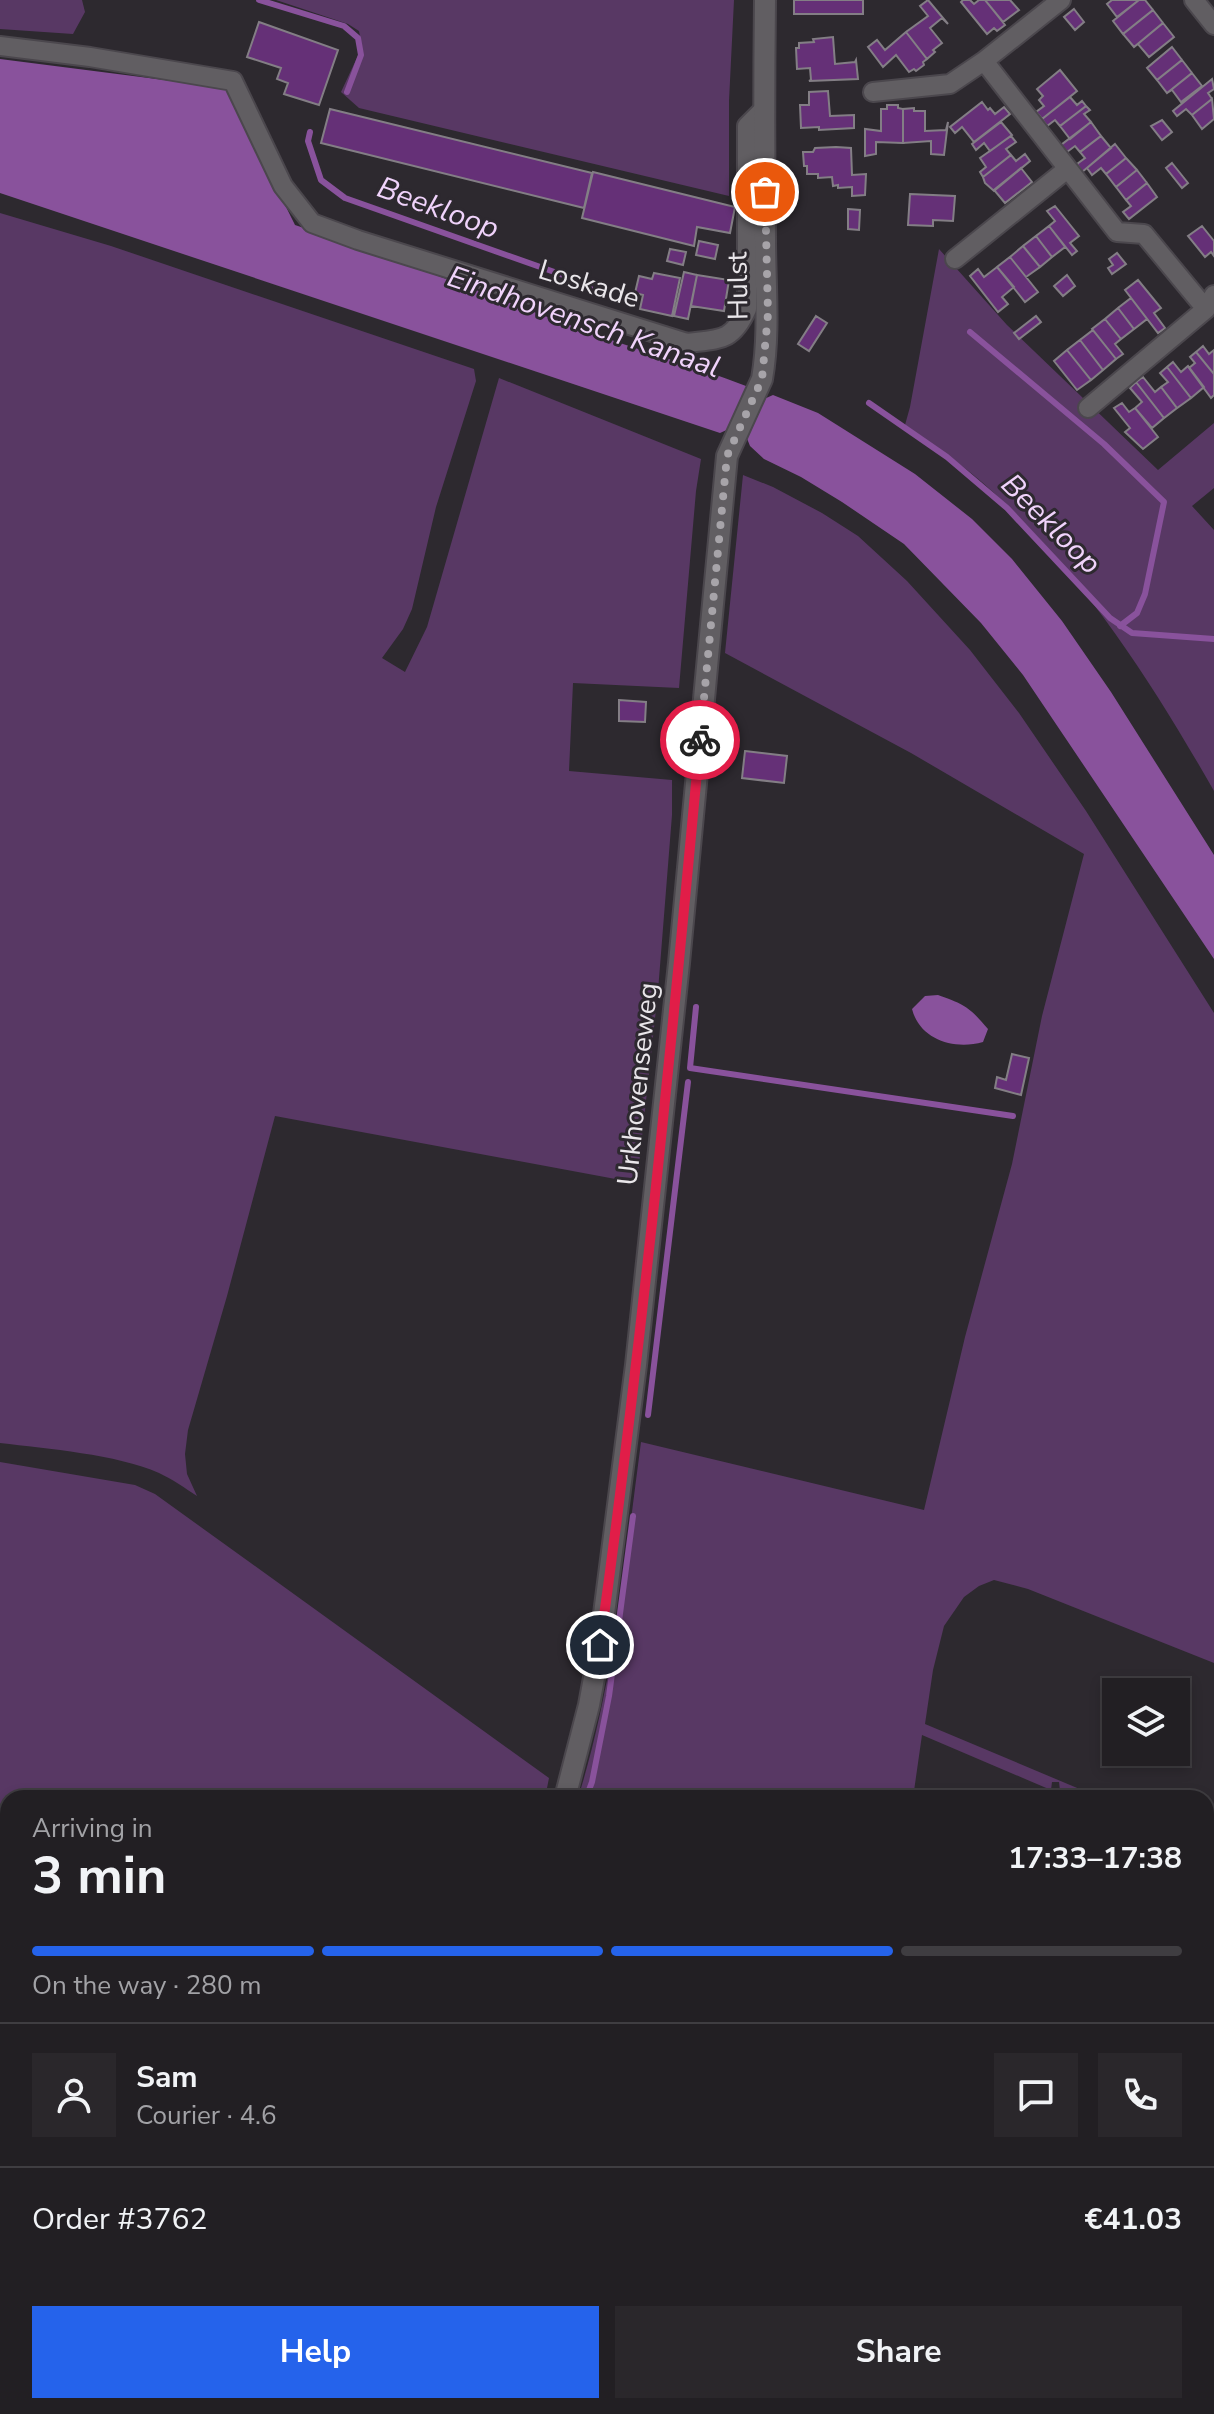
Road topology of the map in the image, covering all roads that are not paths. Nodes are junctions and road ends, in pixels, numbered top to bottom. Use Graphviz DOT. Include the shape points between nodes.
graph roads {
  1 [pos="765,0"];
  2 [pos="1061,0"];
  3 [pos="1194,0"];
  4 [pos="1214,25"];
  5 [pos="0,46"];
  6 [pos="984,61"];
  7 [pos="873,92"];
  8 [pos="764,109"];
  9 [pos="1066,170"];
  10 [pos="955,259"];
  11 [pos="1210,302"];
  12 [pos="762,379"];
  13 [pos="1088,408"];
  14 [pos="567,1790"];
  1 -- 8 [label="street, Hulst"];
  2 -- 6 [label="street"];
  3 -- 4 [label="street"];
  5 -- 8 [label="street, Loskade" via="233,81 283,186 312,223 687,343 723,339 739,327 747,309 747,126"];
  6 -- 7 [label="street" via="950,84"];
  6 -- 9 [label="street"];
  8 -- 12 [label="street, Hulst" via="768,314"];
  9 -- 10 [label="street"];
  9 -- 11 [label="street" via="1117,232 1144,234"];
  11 -- 13 [label="street"];
  12 -- 14 [label="street, Urkhovenseweg" via="727,456 619,1510 589,1705"];
}
